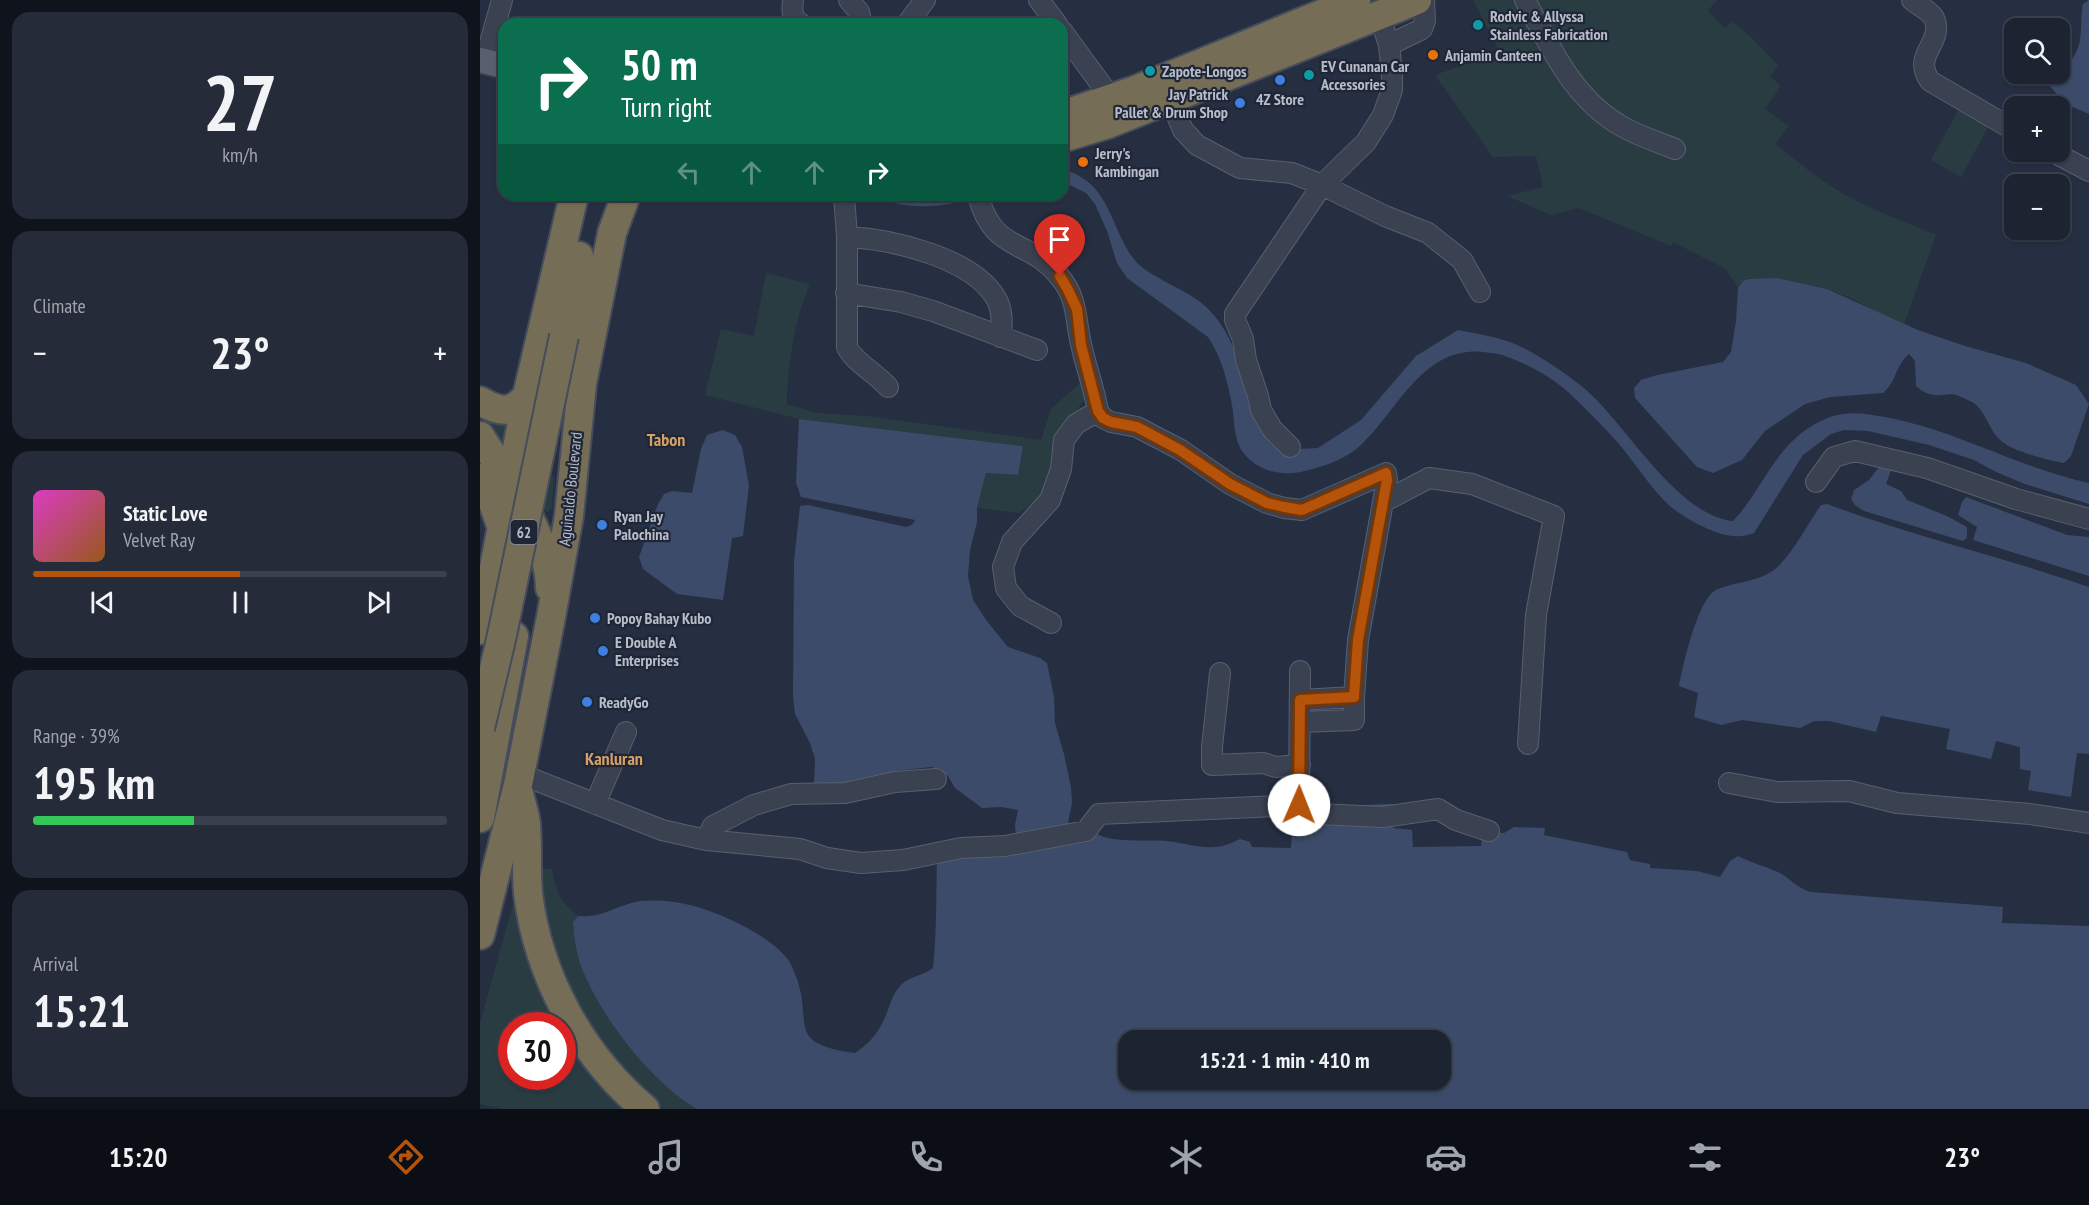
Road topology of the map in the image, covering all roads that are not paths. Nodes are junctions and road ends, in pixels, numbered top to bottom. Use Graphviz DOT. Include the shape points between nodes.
graph roads {
  1 [pos="502,0"];
  2 [pos="793,0"];
  3 [pos="849,0"];
  4 [pos="925,0"];
  5 [pos="1039,0"];
  6 [pos="1416,0"];
  7 [pos="1424,0"];
  8 [pos="1525,0"];
  9 [pos="1912,0"];
  10 [pos="1367,7"];
  11 [pos="499,18"];
  12 [pos="793,18"];
  13 [pos="860,18"];
  14 [pos="912,18"];
  15 [pos="1052,18"];
  16 [pos="498,21"];
  17 [pos="1068,39"];
  18 [pos="1389,45"];
  19 [pos="490,62"];
  20 [pos="1112,98"];
  21 [pos="1170,99"];
  22 [pos="1068,113"];
  23 [pos="2004,124"];
  24 [pos="1068,136"];
  25 [pos="1675,149"];
  26 [pos="2070,161"];
  27 [pos="2089,171"];
  28 [pos="1322,184"];
  29 [pos="573,201"];
  30 [pos="589,201"];
  31 [pos="623,201"];
  32 [pos="844,201"];
  33 [pos="980,201"];
  34 [pos="847,237"];
  35 [pos="846,292"];
  36 [pos="1480,292"];
  37 [pos="1001,337"];
  38 [pos="1037,350"];
  39 [pos="888,387"];
  40 [pos="480,401"];
  41 [pos="526,404"];
  42 [pos="1098,411"];
  43 [pos="577,419"];
  44 [pos="480,436"];
  45 [pos="1290,447"];
  46 [pos="480,478"];
  47 [pos="1816,482"];
  48 [pos="510,486"];
  49 [pos="1383,502"];
  50 [pos="2089,519"];
  51 [pos="501,525"];
  52 [pos="551,617"];
  53 [pos="1051,623"];
  54 [pos="480,630"];
  55 [pos="1300,671"];
  56 [pos="1220,673"];
  57 [pos="1354,697"];
  58 [pos="1300,700"];
  59 [pos="1300,722"];
  60 [pos="480,728"];
  61 [pos="627,732"];
  62 [pos="1528,744"];
  63 [pos="1300,765"];
  64 [pos="519,779"];
  65 [pos="936,779"];
  66 [pos="1730,783"];
  67 [pos="595,804"];
  68 [pos="1299,805"];
  69 [pos="480,818"];
  70 [pos="2089,823"];
  71 [pos="1489,831"];
  72 [pos="706,840"];
  73 [pos="480,935"];
  74 [pos="645,1109"];
  1 -- 11 [label="street"];
  2 -- 12 [label="street"];
  3 -- 13 [label="street"];
  4 -- 14 [label="street"];
  5 -- 15 [label="street"];
  6 -- 10 [label="highway"];
  7 -- 18 [label="street" via="1422,29"];
  8 -- 25 [label="street" via="1561,68 1586,98 1624,127"];
  9 -- 23 [label="street" via="1933,17 1937,32 1924,59 1923,71 1930,81"];
  10 -- 18 [label="street"];
  10 -- 20 [label="highway"];
  10 -- 21 [label="highway"];
  16 -- 19 [label="street"];
  17 -- 20 [label="street"];
  18 -- 28 [label="street" via="1392,90 1383,115 1366,142"];
  20 -- 22 [label="highway"];
  21 -- 24 [label="highway"];
  21 -- 28 [label="street" via="1183,130 1197,145 1240,168 1292,173"];
  26 -- 27 [label="street"];
  28 -- 36 [label="street" via="1428,233 1462,260"];
  28 -- 45 [label="street" via="1234,320 1243,339 1261,410 1272,429"];
  29 -- 41 [label="highway, 62"];
  30 -- 60 [label="highway, 62, bridge" via="505,624"];
  31 -- 43 [label="highway, Aguinaldo Boulevard" via="609,244"];
  32 -- 34 [label="street"];
  33 -- 42 [label="street" via="984,216 997,233 1048,264 1068,290 1077,309 1081,345"];
  34 -- 35 [label="street"];
  34 -- 37 [label="street" via="876,239 926,252 976,276 997,300 1002,314"];
  35 -- 37 [label="street" via="901,302"];
  35 -- 39 [label="street" via="849,352"];
  37 -- 38 [label="street"];
  40 -- 41 [label="highway" via="505,410"];
  41 -- 43 [label="highway" via="535,456 548,466 560,459"];
  41 -- 48 [label="highway, 62"];
  42 -- 49 [label="street" via="1111,422 1137,427 1180,450 1230,484 1267,503 1302,510 1386,473"];
  42 -- 53 [label="street" via="1076,424 1064,440 1061,469 1050,500 1012,542 1003,567 1006,588 1020,606"];
  43 -- 52 [label="highway, Aguinaldo Boulevard" via="569,516"];
  44 -- 48 [label="highway"];
  46 -- 51 [label="highway"];
  47 -- 50 [label="street" via="1834,457 1855,451 1926,468"];
  48 -- 51 [label="highway, 62"];
  48 -- 52 [label="highway" via="545,555"];
  49 -- 57 [label="street" via="1358,640"];
  49 -- 62 [label="street" via="1429,478 1472,484 1554,516 1536,615"];
  51 -- 54 [label="highway, 62"];
  51 -- 69 [label="highway" via="513,574 515,632"];
  52 -- 64 [label="highway, Aguinaldo Boulevard"];
  55 -- 58 [label="street"];
  56 -- 63 [label="street" via="1212,765"];
  57 -- 58 [label="street"];
  57 -- 59 [label="street" via="1354,720"];
  58 -- 59 [label="street"];
  59 -- 63 [label="street"];
  61 -- 67 [label="street"];
  63 -- 68 [label="street"];
  64 -- 67 [label="street"];
  64 -- 73 [label="highway, Aguinaldo Boulevard"];
  64 -- 74 [label="highway" via="532,914 552,983 574,1028 600,1063"];
  65 -- 72 [label="street" via="896,782 845,793 791,794 754,805 713,826"];
  66 -- 70 [label="street" via="1777,792 1849,791 1897,802"];
  67 -- 72 [label="street" via="662,830"];
  68 -- 71 [label="street" via="1317,814 1383,817 1438,809"];
  68 -- 72 [label="street" via="1099,814 1086,831 1005,846 962,848 903,860 861,863 800,849"];
}
